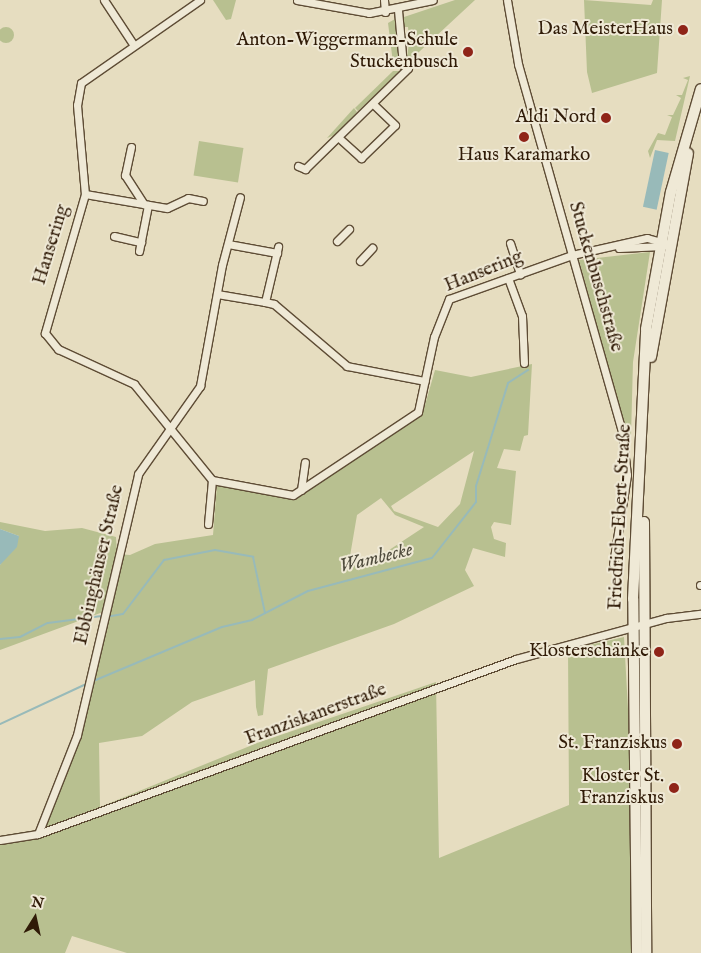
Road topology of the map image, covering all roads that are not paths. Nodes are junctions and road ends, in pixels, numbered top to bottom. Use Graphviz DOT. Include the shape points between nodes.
graph roads {
  1 [pos="104,0"];
  2 [pos="200,0"];
  3 [pos="297,0"];
  4 [pos="384,0"];
  5 [pos="433,0"];
  6 [pos="507,0"];
  7 [pos="398,10"];
  8 [pos="386,12"];
  9 [pos="134,44"];
  10 [pos="701,89"];
  11 [pos="373,104"];
  12 [pos="701,111"];
  13 [pos="340,138"];
  14 [pos="131,147"];
  15 [pos="298,166"];
  16 [pos="84,194"];
  17 [pos="240,198"];
  18 [pos="203,200"];
  19 [pos="146,205"];
  20 [pos="349,229"];
  21 [pos="114,236"];
  22 [pos="141,242"];
  23 [pos="337,242"];
  24 [pos="510,243"];
  25 [pos="228,244"];
  26 [pos="662,244"];
  27 [pos="372,248"];
  28 [pos="139,251"];
  29 [pos="572,255"];
  30 [pos="360,261"];
  31 [pos="520,274"];
  32 [pos="508,278"];
  33 [pos="217,294"];
  34 [pos="265,302"];
  35 [pos="524,364"];
  36 [pos="425,381"];
  37 [pos="171,430"];
  38 [pos="305,462"];
  39 [pos="212,480"];
  40 [pos="301,490"];
  41 [pos="208,524"];
  42 [pos="613,564"];
  43 [pos="701,614"];
  44 [pos="639,624"];
  45 [pos="38,834"];
  46 [pos="0,841"];
  47 [pos="637,953"];
  48 [pos="646,953"];
  1 -- 9 [label="street"];
  2 -- 9 [label="street, Hansering"];
  3 -- 8 [label="street"];
  4 -- 8 [label="street"];
  5 -- 7 [label="street"];
  6 -- 29 [label="street, Stuckenbuschstraße" via="518,64"];
  7 -- 8 [label="street"];
  7 -- 11 [label="street" via="403,64 408,68"];
  9 -- 16 [label="street, Hansering" via="88,76 78,90"];
  10 -- 26 [label="main road, Friedrich-Ebert-Straße"];
  11 -- 13 [label="street"];
  11 -- 13 [label="street" via="395,125 361,158"];
  12 -- 26 [label="main road, Friedrich-Ebert-Straße"];
  13 -- 15 [label="street" via="306,169"];
  14 -- 19 [label="street" via="125,175"];
  16 -- 19 [label="street"];
  16 -- 37 [label="street, Hansering" via="47,319 46,339 134,384"];
  17 -- 25 [label="street, Ebbinghäuser Straße"];
  18 -- 19 [label="street" via="188,198 167,208"];
  19 -- 22 [label="street"];
  20 -- 23 [label="street"];
  21 -- 22 [label="street"];
  22 -- 28 [label="street"];
  24 -- 31 [label="street"];
  25 -- 33 [label="street, Ebbinghäuser Straße"];
  25 -- 34 [label="street" via="278,250"];
  26 -- 29 [label="street, Hansering" via="607,248"];
  26 -- 44 [label="main road, Friedrich-Ebert-Straße" via="646,329"];
  27 -- 30 [label="street"];
  29 -- 31 [label="street, Hansering"];
  29 -- 42 [label="street, Stuckenbuschstraße" via="626,456 619,543"];
  31 -- 32 [label="street, Hansering"];
  32 -- 35 [label="street" via="522,316"];
  32 -- 36 [label="street, Hansering" via="458,295 444,305"];
  33 -- 34 [label="street"];
  33 -- 37 [label="street, Ebbinghäuser Straße" via="200,386"];
  34 -- 36 [label="street" via="274,304 347,366"];
  36 -- 40 [label="street, Hansering" via="415,416"];
  37 -- 39 [label="street, Hansering"];
  37 -- 45 [label="street, Ebbinghäuser Straße" via="138,474 70,756"];
  38 -- 40 [label="street"];
  39 -- 40 [label="street, Hansering" via="293,495"];
  39 -- 41 [label="street"];
  43 -- 44 [label="street, Franziskanerstraße"];
  44 -- 45 [label="street, Franziskanerstraße" via="486,670"];
  44 -- 47 [label="main road, Friedrich-Ebert-Straße"];
  44 -- 48 [label="main road, Friedrich-Ebert-Straße"];
  45 -- 46 [label="street, Franziskanerstraße"];
}
